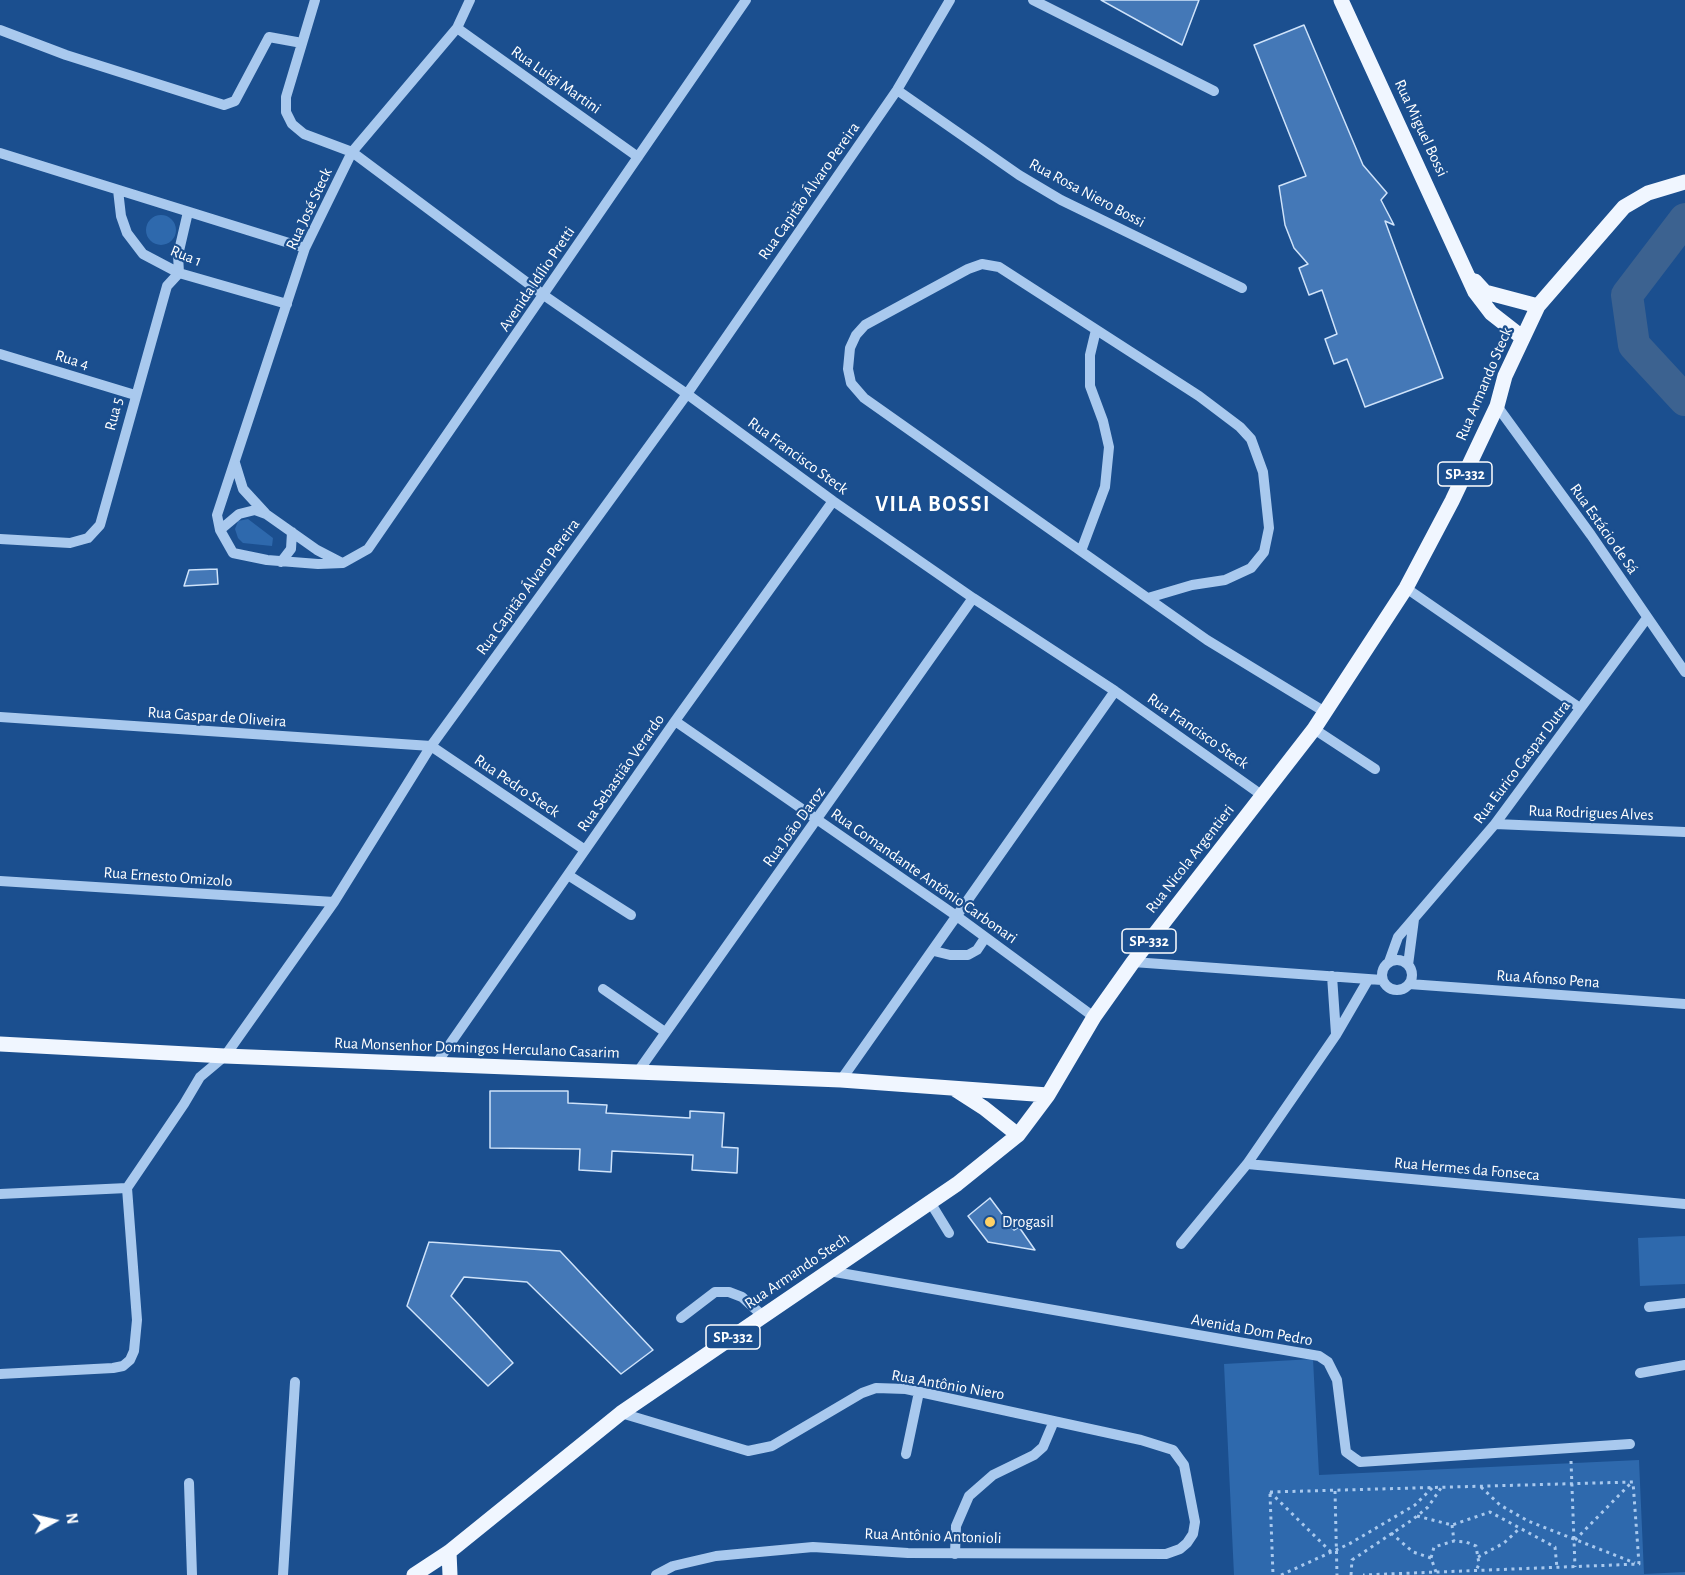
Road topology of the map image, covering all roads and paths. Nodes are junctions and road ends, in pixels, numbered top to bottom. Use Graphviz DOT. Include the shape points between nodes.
graph roads {
  1 [pos="315,0"];
  2 [pos="470,0"];
  3 [pos="746,0"];
  4 [pos="950,0"];
  5 [pos="1033,0"];
  6 [pos="1341,0"];
  7 [pos="457,28"];
  8 [pos="0,30"];
  9 [pos="302,43"];
  10 [pos="897,90"];
  11 [pos="1214,91"];
  12 [pos="352,152"];
  13 [pos="0,153"];
  14 [pos="638,157"];
  15 [pos="1685,182"];
  16 [pos="117,190"];
  17 [pos="188,212"];
  18 [pos="305,248"];
  19 [pos="179,273"];
  20 [pos="1467,273"];
  21 [pos="1242,288"];
  22 [pos="545,296"];
  23 [pos="287,304"];
  24 [pos="1538,306"];
  25 [pos="1096,330"];
  26 [pos="1523,338"];
  27 [pos="0,354"];
  28 [pos="687,394"];
  29 [pos="135,395"];
  30 [pos="1497,406"];
  31 [pos="235,463"];
  32 [pos="833,501"];
  33 [pos="267,514"];
  34 [pos="220,530"];
  35 [pos="292,532"];
  36 [pos="0,539"];
  37 [pos="1081,551"];
  38 [pos="281,562"];
  39 [pos="343,563"];
  40 [pos="1406,588"];
  41 [pos="974,598"];
  42 [pos="1148,598"];
  43 [pos="1647,618"];
  44 [pos="1685,672"];
  45 [pos="1115,691"];
  46 [pos="1580,708"];
  47 [pos="1325,712"];
  48 [pos="0,717"];
  49 [pos="675,721"];
  50 [pos="1314,729"];
  51 [pos="432,746"];
  52 [pos="1375,769"];
  53 [pos="1263,796"];
  54 [pos="818,820"];
  55 [pos="1495,824"];
  56 [pos="1685,832"];
  57 [pos="585,850"];
  58 [pos="568,876"];
  59 [pos="0,881"];
  60 [pos="334,902"];
  61 [pos="631,915"];
  62 [pos="958,917"];
  63 [pos="1414,919"];
  64 [pos="985,938"];
  65 [pos="934,951"];
  66 [pos="1133,962"];
  67 [pos="1389,962"];
  68 [pos="1408,965"];
  69 [pos="1332,976"];
  70 [pos="1368,980"];
  71 [pos="1382,980"];
  72 [pos="1409,984"];
  73 [pos="603,989"];
  74 [pos="1685,1004"];
  75 [pos="1094,1017"];
  76 [pos="665,1032"];
  77 [pos="1336,1035"];
  78 [pos="0,1044"];
  79 [pos="225,1056"];
  80 [pos="436,1064"];
  81 [pos="636,1073"];
  82 [pos="841,1080"];
  83 [pos="953,1089"];
  84 [pos="1048,1095"];
  85 [pos="1017,1135"];
  86 [pos="1246,1164"];
  87 [pos="127,1188"];
  88 [pos="0,1194"];
  89 [pos="930,1202"];
  90 [pos="1685,1204"];
  91 [pos="948,1233"];
  92 [pos="1181,1244"];
  93 [pos="829,1271"];
  94 [pos="1685,1303"];
  95 [pos="1649,1307"];
  96 [pos="763,1316"];
  97 [pos="681,1318"];
  98 [pos="1685,1365"];
  99 [pos="1640,1373"];
  100 [pos="0,1374"];
  101 [pos="296,1382"];
  102 [pos="919,1392"];
  103 [pos="621,1413"];
  104 [pos="1054,1421"];
  105 [pos="1630,1444"];
  106 [pos="1571,1449"];
  107 [pos="906,1454"];
  108 [pos="1633,1482"];
  109 [pos="189,1483"];
  110 [pos="1572,1484"];
  111 [pos="1480,1486"];
  112 [pos="1432,1488"];
  113 [pos="1441,1488"];
  114 [pos="1335,1491"];
  115 [pos="1270,1492"];
  116 [pos="1417,1516"];
  117 [pos="1196,1522"];
  118 [pos="1452,1525"];
  119 [pos="1519,1529"];
  120 [pos="1391,1533"];
  121 [pos="1454,1541"];
  122 [pos="1574,1541"];
  123 [pos="1336,1549"];
  124 [pos="449,1552"];
  125 [pos="1330,1552"];
  126 [pos="955,1554"];
  127 [pos="1431,1557"];
  128 [pos="1478,1557"];
  129 [pos="1638,1564"];
  130 [pos="1575,1567"];
  131 [pos="1557,1568"];
  132 [pos="1476,1571"];
  133 [pos="1436,1572"];
  134 [pos="192,1575"];
  135 [pos="283,1575"];
  136 [pos="414,1575"];
  137 [pos="450,1575"];
  138 [pos="656,1575"];
  139 [pos="1274,1575"];
  140 [pos="1281,1575"];
  141 [pos="1337,1575"];
  142 [pos="1351,1575"];
  143 [pos="1363,1575"];
  1 -- 9 [label="street"];
  2 -- 7 [label="street, Rua José Steck"];
  3 -- 14 [label="street, Avenida Idílio Pretti"];
  4 -- 10 [label="street, Rua Capitão Álvaro Pereira"];
  5 -- 11 [label="street"];
  6 -- 20 [label="main road, Rua Miguel Bossi"];
  7 -- 12 [label="street, Rua José Steck"];
  7 -- 14 [label="street, Rua Luigi Martini"];
  8 -- 9 [label="street" via="224,105 235,101 269,37"];
  9 -- 12 [label="street, Rua Francisco Steck" via="286,97 286,112 304,134"];
  10 -- 21 [label="street, Rua Rosa Niero Bossi" via="1061,200"];
  10 -- 28 [label="street, Rua Capitão Álvaro Pereira"];
  12 -- 18 [label="street, Rua José Steck"];
  12 -- 22 [label="street, Rua Francisco Steck"];
  13 -- 16 [label="street"];
  14 -- 22 [label="street, Avenida Idílio Pretti"];
  15 -- 24 [label="main road, Rua Armando Steck / SP-332" via="1648,193 1624,207"];
  16 -- 17 [label="street"];
  16 -- 19 [label="street, Rua 1" via="121,216 135,245 143,254"];
  17 -- 18 [label="street"];
  17 -- 19 [label="street, Rua 5" via="178,255"];
  18 -- 23 [label="street, Rua José Steck"];
  19 -- 23 [label="street, Rua 1"];
  19 -- 29 [label="street, Rua 5" via="167,286"];
  20 -- 24 [label="main road, Rua Miguel Bossi" via="1485,292"];
  20 -- 26 [label="main road, Rua Miguel Bossi" via="1491,313"];
  22 -- 28 [label="street, Rua Francisco Steck"];
  22 -- 39 [label="street, Avenida Idílio Pretti" via="375,539 359,556"];
  23 -- 31 [label="street, Rua José Steck"];
  24 -- 26 [label="main road, Rua Armando Steck / SP-332"];
  25 -- 37 [label="street" via="1090,355 1090,386 1109,447 1105,487"];
  25 -- 37 [label="street" via="999,267 982,264 865,325 850,348 848,369 851,383 864,398"];
  25 -- 42 [label="street" via="1240,427 1251,439 1263,472 1269,528 1264,552 1251,568 1225,580"];
  26 -- 30 [label="main road, Rua Armando Steck / SP-332" via="1505,376"];
  27 -- 29 [label="street, Rua 4"];
  28 -- 32 [label="street, Rua Francisco Steck"];
  28 -- 51 [label="street, Rua Capitão Álvaro Pereira"];
  29 -- 36 [label="street, Rua 5" via="100,525 88,538 70,543"];
  30 -- 40 [label="main road, Rua Armando Steck / SP-332"];
  30 -- 43 [label="street, Rua Estácio de Sá"];
  31 -- 33 [label="street" via="243,489"];
  31 -- 34 [label="street, Rua José Steck" via="217,514"];
  32 -- 41 [label="street, Rua Francisco Steck"];
  32 -- 49 [label="street, Rua Sebastião Verardo"];
  33 -- 34 [label="street" via="255,510 239,514"];
  33 -- 35 [label="street"];
  34 -- 38 [label="street" via="233,553"];
  35 -- 38 [label="street" via="291,549"];
  35 -- 39 [label="street"];
  37 -- 42 [label="street"];
  38 -- 39 [label="street"];
  40 -- 46 [label="street"];
  40 -- 47 [label="main road, Rua Armando Steck / SP-332"];
  41 -- 45 [label="street, Rua Francisco Steck"];
  41 -- 54 [label="street, Rua João Daroz"];
  42 -- 47 [label="street" via="1207,640"];
  43 -- 44 [label="street, Rua Estácio de Sá"];
  43 -- 46 [label="street, Rua Eurico Gaspar Dutra"];
  45 -- 53 [label="street, Rua Francisco Steck"];
  45 -- 62 [label="street"];
  46 -- 55 [label="street, Rua Eurico Gaspar Dutra"];
  47 -- 50 [label="main road, Rua Armando Steck / SP-332"];
  48 -- 51 [label="street, Rua Gaspar de Oliveira"];
  49 -- 54 [label="street, Rua Comandante Antônio Carbonari"];
  49 -- 57 [label="street, Rua Sebastião Verardo"];
  50 -- 52 [label="street"];
  50 -- 53 [label="main road, Rua Armando Steck / SP-332"];
  51 -- 57 [label="street, Rua Pedro Steck"];
  51 -- 60 [label="street, Rua Capitão Álvaro Pereira"];
  53 -- 66 [label="main road, Rua Nicola Argentieri / SP-332"];
  54 -- 62 [label="street, Rua Comandante Antônio Carbonari"];
  54 -- 76 [label="street, Rua João Daroz"];
  55 -- 56 [label="street, Rua Rodrigues Alves"];
  55 -- 63 [label="street, Rua Eurico Gaspar Dutra"];
  57 -- 58 [label="street, Rua Sebastião Verardo"];
  58 -- 61 [label="street"];
  58 -- 80 [label="street, Rua Sebastião Verardo"];
  59 -- 60 [label="street, Rua Ernesto Omizolo"];
  60 -- 79 [label="street, Rua Capitão Álvaro Pereira"];
  62 -- 64 [label="street, Rua Comandante Antônio Carbonari"];
  62 -- 65 [label="street"];
  63 -- 67 [label="street, Rua Eurico Gaspar Dutra" via="1398,937"];
  63 -- 68 [label="street"];
  64 -- 65 [label="street" via="968,955"];
  64 -- 75 [label="street, Rua Comandante Antônio Carbonari"];
  65 -- 82 [label="street"];
  66 -- 69 [label="street"];
  66 -- 75 [label="main road, Rua Nicola Argentieri / SP-332"];
  67 -- 68 [label="street" via="1396,960"];
  67 -- 71 [label="street"];
  68 -- 72 [label="street"];
  69 -- 70 [label="street"];
  69 -- 77 [label="street"];
  70 -- 71 [label="street"];
  70 -- 77 [label="street"];
  71 -- 72 [label="street" via="1385,986 1397,991"];
  72 -- 74 [label="street, Rua Afonso Pena"];
  73 -- 76 [label="street"];
  75 -- 84 [label="main road, Rua Nicola Argentieri / SP-332"];
  76 -- 81 [label="street, Rua João Daroz"];
  77 -- 86 [label="street"];
  78 -- 79 [label="main road, Rua Monsenhor Domingos Herculano Casarim"];
  79 -- 80 [label="main road, Rua Monsenhor Domingos Herculano Casarim"];
  79 -- 87 [label="street, Rua Capitão Álvaro Pereira" via="200,1077"];
  80 -- 81 [label="main road, Rua Monsenhor Domingos Herculano Casarim"];
  81 -- 82 [label="main road, Rua Monsenhor Domingos Herculano Casarim"];
  82 -- 83 [label="main road, Rua Monsenhor Domingos Herculano Casarim"];
  83 -- 84 [label="main road, Rua Monsenhor Domingos Herculano Casarim"];
  83 -- 85 [label="main road, Rua Monsenhor Domingos Herculano Casarim"];
  84 -- 85 [label="main road, Rua Armando Stech / SP-332"];
  85 -- 89 [label="main road, Rua Armando Stech / SP-332"];
  86 -- 90 [label="street, Rua Hermes da Fonseca"];
  86 -- 92 [label="street"];
  87 -- 88 [label="street"];
  87 -- 100 [label="street" via="137,1320 130,1360 113,1368"];
  89 -- 91 [label="street"];
  89 -- 93 [label="main road, Rua Armando Stech / SP-332"];
  93 -- 96 [label="main road, Rua Armando Stech / SP-332"];
  93 -- 106 [label="street, Avenida Dom Pedro" via="1319,1356 1328,1362 1337,1380 1346,1452 1360,1462"];
  94 -- 95 [label="street"];
  96 -- 97 [label="street" via="742,1297 715,1292"];
  96 -- 103 [label="main road, Rua Armando Stech / SP-332"];
  98 -- 99 [label="street"];
  101 -- 135 [label="street"];
  102 -- 103 [label="street, Rua Antônio Niero" via="876,1388 772,1446 748,1451"];
  102 -- 104 [label="street, Rua Antônio Niero"];
  102 -- 107 [label="street"];
  103 -- 124 [label="main road, Rua Armando Stech / SP-332"];
  104 -- 117 [label="street, Rua Antônio Niero" via="1173,1450 1184,1465"];
  104 -- 126 [label="street" via="1043,1447 1034,1455 993,1475 969,1496 956,1526"];
  105 -- 106 [label="street, Avenida Dom Pedro"];
  106 -- 110 [label="path"];
  108 -- 110 [label="path"];
  108 -- 122 [label="path"];
  108 -- 129 [label="path"];
  109 -- 134 [label="street"];
  110 -- 111 [label="path"];
  110 -- 122 [label="path"];
  111 -- 113 [label="path"];
  111 -- 122 [label="path" via="1500,1505"];
  112 -- 113 [label="path"];
  112 -- 114 [label="path"];
  112 -- 123 [label="path" via="1415,1505"];
  113 -- 116 [label="path"];
  114 -- 115 [label="path"];
  114 -- 123 [label="path"];
  115 -- 125 [label="path"];
  115 -- 139 [label="path"];
  116 -- 118 [label="path"];
  116 -- 120 [label="path"];
  117 -- 126 [label="street, Rua Antônio Antonioli" via="1187,1543 1166,1554"];
  118 -- 119 [label="path" via="1490,1512"];
  118 -- 121 [label="path"];
  119 -- 128 [label="path" via="1504,1543"];
  119 -- 131 [label="path" via="1555,1546"];
  120 -- 127 [label="path" via="1413,1552"];
  120 -- 142 [label="path" via="1352,1560"];
  121 -- 127 [label="path" via="1434,1547"];
  121 -- 128 [label="path" via="1476,1546"];
  122 -- 129 [label="path"];
  122 -- 130 [label="path"];
  123 -- 125 [label="path"];
  123 -- 141 [label="path"];
  124 -- 136 [label="main road, Rua Armando Stech / SP-332"];
  124 -- 137 [label="main road"];
  125 -- 140 [label="path"];
  126 -- 138 [label="street, Rua Antônio Antonioli" via="779,1548 707,1558 673,1566"];
  127 -- 133 [label="path"];
  128 -- 132 [label="path"];
  129 -- 130 [label="path"];
  130 -- 131 [label="path"];
  131 -- 132 [label="path"];
  132 -- 133 [label="path"];
  133 -- 143 [label="path"];
}
